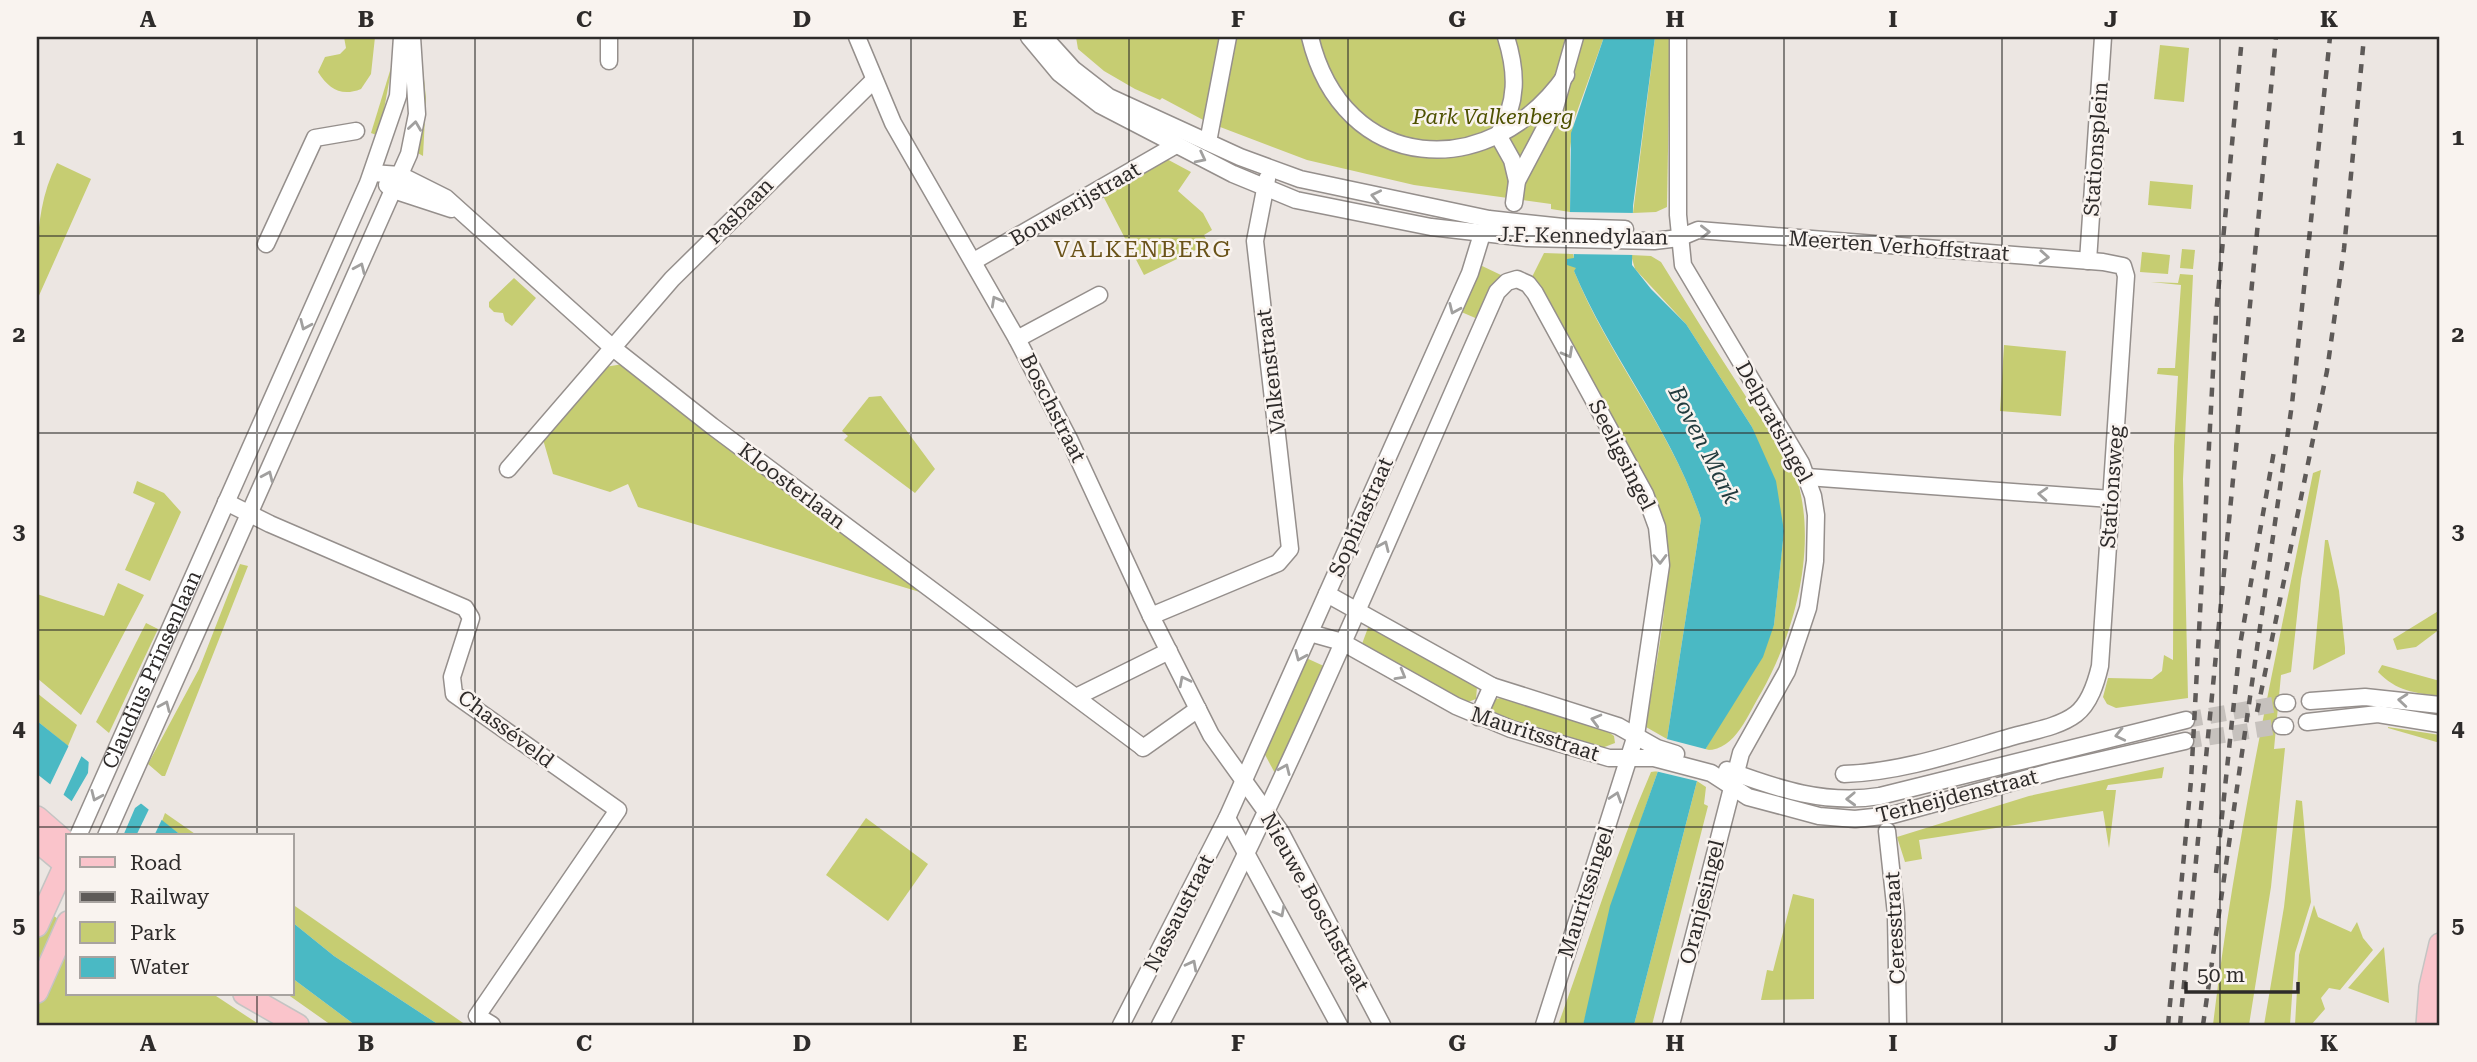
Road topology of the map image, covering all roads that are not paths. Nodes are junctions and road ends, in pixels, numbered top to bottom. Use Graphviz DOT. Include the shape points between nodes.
graph roads {
  1 [pos="402,37"];
  2 [pos="412,37"];
  3 [pos="609,37"];
  4 [pos="857,37"];
  5 [pos="1029,37"];
  6 [pos="1044,37"];
  7 [pos="1228,37"];
  8 [pos="1310,37"];
  9 [pos="1506,37"];
  10 [pos="1575,37"];
  11 [pos="1678,37"];
  12 [pos="1685,37"];
  13 [pos="2103,37"];
  14 [pos="609,61"];
  15 [pos="1680,61"];
  16 [pos="1566,75"];
  17 [pos="873,81"];
  18 [pos="356,131"];
  19 [pos="1499,135"];
  20 [pos="1209,142"];
  21 [pos="1176,145"];
  22 [pos="1271,169"];
  23 [pos="372,173"];
  24 [pos="400,174"];
  25 [pos="1517,181"];
  26 [pos="1264,189"];
  27 [pos="393,190"];
  28 [pos="1514,203"];
  29 [pos="456,210"];
  30 [pos="1563,233"];
  31 [pos="1482,234"];
  32 [pos="1679,239"];
  33 [pos="266,244"];
  34 [pos="974,261"];
  35 [pos="2095,261"];
  36 [pos="2121,265"];
  37 [pos="1517,279"];
  38 [pos="1099,295"];
  39 [pos="1017,339"];
  40 [pos="613,348"];
  41 [pos="508,469"];
  42 [pos="1807,477"];
  43 [pos="2111,499"];
  44 [pos="226,502"];
  45 [pos="251,514"];
  46 [pos="1327,594"];
  47 [pos="1357,609"];
  48 [pos="1151,616"];
  49 [pos="1310,633"];
  50 [pos="1342,642"];
  51 [pos="1169,651"];
  52 [pos="1492,686"];
  53 [pos="1076,698"];
  54 [pos="2310,701"];
  55 [pos="2440,705"];
  56 [pos="2083,708"];
  57 [pos="1198,709"];
  58 [pos="1478,717"];
  59 [pos="2186,720"];
  60 [pos="2307,722"];
  61 [pos="2440,724"];
  62 [pos="1636,736"];
  63 [pos="2185,741"];
  64 [pos="1656,753"];
  65 [pos="1628,758"];
  66 [pos="1844,774"];
  67 [pos="1733,780"];
  68 [pos="1244,781"];
  69 [pos="1236,799"];
  70 [pos="1267,810"];
  71 [pos="37,817"];
  72 [pos="1227,818"];
  73 [pos="82,829"];
  74 [pos="1257,831"];
  75 [pos="1886,831"];
  76 [pos="107,834"];
  77 [pos="37,841"];
  78 [pos="1247,852"];
  79 [pos="66,855"];
  80 [pos="66,857"];
  81 [pos="66,862"];
  82 [pos="37,926"];
  83 [pos="66,927"];
  84 [pos="2440,944"];
  85 [pos="37,992"];
  86 [pos="248,996"];
  87 [pos="261,996"];
  88 [pos="2440,1000"];
  89 [pos="275,1009"];
  90 [pos="298,1025"];
  91 [pos="492,1025"];
  92 [pos="1121,1025"];
  93 [pos="1160,1025"];
  94 [pos="1339,1025"];
  95 [pos="1382,1025"];
  96 [pos="1544,1025"];
  97 [pos="1671,1025"];
  98 [pos="1898,1025"];
  99 [pos="2427,1025"];
  100 [pos="2438,1025"];
  1 -- 23 [label="street, Claudius Prinsenlaan" via="398,96"];
  24 -- 2 [label="street, Claudius Prinsenlaan, one-way" via="413,141 417,114"];
  3 -- 14 [label="street"];
  4 -- 17 [label="street, Boschstraat"];
  5 -- 21 [label="street, J.F. Kennedylaan" via="1072,85 1110,111"];
  6 -- 20 [label="street, J.F. Kennedylaan" via="1100,91"];
  7 -- 20 [label="street"];
  8 -- 19 [label="street" via="1331,90 1352,116 1382,137 1414,150 1446,151"];
  9 -- 19 [label="street" via="1515,91"];
  10 -- 16 [label="street"];
  11 -- 15 [label="street, Delpratsingel"];
  12 -- 15 [label="street, Delpratsingel"];
  13 -- 35 [label="street, Stationsplein"];
  15 -- 32 [label="street, Delpratsingel"];
  16 -- 19 [label="street" via="1538,108"];
  16 -- 25 [label="street" via="1545,131"];
  17 -- 34 [label="street, Boschstraat" via="910,155"];
  17 -- 40 [label="street, Pasbaan" via="672,279"];
  18 -- 33 [label="street" via="315,138"];
  19 -- 25 [label="street"];
  20 -- 22 [label="street, J.F. Kennedylaan"];
  21 -- 26 [label="street, J.F. Kennedylaan, one-way"];
  21 -- 34 [label="street, Bouwerijstraat"];
  22 -- 26 [label="street, Valkenstraat"];
  30 -- 22 [label="street, J.F. Kennedylaan, one-way" via="1323,185"];
  23 -- 24 [label="street, Kloosterlaan"];
  23 -- 27 [label="street, Kloosterlaan"];
  23 -- 44 [label="street, Claudius Prinsenlaan, one-way"];
  24 -- 27 [label="street, Claudius Prinsenlaan"];
  24 -- 29 [label="street, Kloosterlaan" via="446,198"];
  25 -- 28 [label="street"];
  26 -- 31 [label="street, J.F. Kennedylaan" via="1330,208"];
  26 -- 48 [label="street, Valkenstraat" via="1255,240 1291,536 1288,553 1278,563"];
  27 -- 29 [label="street, Kloosterlaan"];
  45 -- 27 [label="street, Claudius Prinsenlaan, one-way"];
  29 -- 40 [label="street, Kloosterlaan"];
  30 -- 31 [label="street, J.F. Kennedylaan"];
  30 -- 32 [label="street, J.F. Kennedylaan"];
  31 -- 46 [label="street, Sophiastraat, one-way" via="1470,273"];
  32 -- 35 [label="street, Meerten Verhoffstraat, one-way" via="1698,230"];
  32 -- 42 [label="street, Delpratsingel" via="1689,278"];
  39 -- 34 [label="street, Boschstraat, one-way"];
  35 -- 36 [label="street, Meerten Verhoffstraat"];
  36 -- 43 [label="street, Stationsweg" via="2126,276"];
  47 -- 37 [label="street, Sophiastraat, one-way" via="1497,292"];
  37 -- 62 [label="street, Seeligsingel, one-way" via="1535,293 1656,522 1660,573"];
  38 -- 39 [label="street"];
  39 -- 48 [label="street, Boschstraat" via="1088,477"];
  40 -- 41 [label="street, Pasbaan"];
  40 -- 53 [label="street, Kloosterlaan"];
  43 -- 42 [label="street, one-way"];
  42 -- 67 [label="street, Delpratsingel" via="1816,534 1808,608 1787,671 1741,753"];
  43 -- 56 [label="street, Stationsweg" via="2100,666"];
  44 -- 45 [label="street"];
  44 -- 73 [label="street, Claudius Prinsenlaan, one-way"];
  76 -- 45 [label="street, Claudius Prinsenlaan, one-way"];
  45 -- 91 [label="street, Chasséveld" via="465,608 471,618 452,677 454,694 618,810 477,1016"];
  46 -- 47 [label="street, Mauritsstraat"];
  46 -- 49 [label="street, Sophiastraat"];
  47 -- 50 [label="street, Sophiastraat"];
  47 -- 52 [label="street, Mauritsstraat"];
  48 -- 51 [label="street, Boschstraat"];
  49 -- 50 [label="street, Mauritsstraat"];
  49 -- 68 [label="street, Sophiastraat, one-way"];
  50 -- 58 [label="street, Mauritsstraat, one-way"];
  70 -- 50 [label="street, Sophiastraat, one-way"];
  51 -- 53 [label="street"];
  57 -- 51 [label="street, Boschstraat, one-way"];
  52 -- 58 [label="street"];
  62 -- 52 [label="street, Mauritsstraat, one-way" via="1618,726"];
  53 -- 57 [label="street, Kloosterlaan" via="1142,747"];
  55 -- 54 [label="street, one-way" via="2365,697"];
  56 -- 66 [label="street, Terheijdenstraat" via="2054,724 1919,764"];
  57 -- 68 [label="street, Boschstraat" via="1219,750"];
  58 -- 65 [label="street, Mauritsstraat" via="1609,758"];
  59 -- 67 [label="street, Terheijdenstraat, one-way" via="1871,797 1816,797"];
  60 -- 61 [label="street" via="2378,715"];
  62 -- 64 [label="street, Mauritsstraat"];
  62 -- 65 [label="street, Seeligsingel"];
  63 -- 67 [label="street, Terheijdenstraat" via="1869,818 1804,813 1748,797"];
  64 -- 65 [label="street, Mauritsstraat"];
  64 -- 67 [label="street, Mauritsstraat"];
  96 -- 65 [label="street, Mauritssingel, one-way"];
  67 -- 97 [label="street, Oranjesingel"];
  68 -- 69 [label="street, Sophiastraat"];
  68 -- 70 [label="street, Nieuwe Boschstraat"];
  69 -- 72 [label="street, Nassaustraat"];
  70 -- 74 [label="street, Sophiastraat"];
  70 -- 95 [label="street, Nieuwe Boschstraat"];
  71 -- 79 [label="main road"];
  72 -- 78 [label="street, Nieuwe Boschstraat"];
  72 -- 92 [label="street, Nassaustraat"];
  74 -- 78 [label="street, Nassaustraat"];
  75 -- 98 [label="street, Ceresstraat" via="1896,914"];
  77 -- 80 [label="main road"];
  93 -- 78 [label="street, Nassaustraat, one-way"];
  78 -- 94 [label="street, Nieuwe Boschstraat, one-way"];
  81 -- 82 [label="main road"];
  83 -- 85 [label="main road"];
  84 -- 99 [label="main road"];
  86 -- 89 [label="main road"];
  87 -- 89 [label="main road"];
  88 -- 100 [label="main road"];
  89 -- 90 [label="main road"];
}
